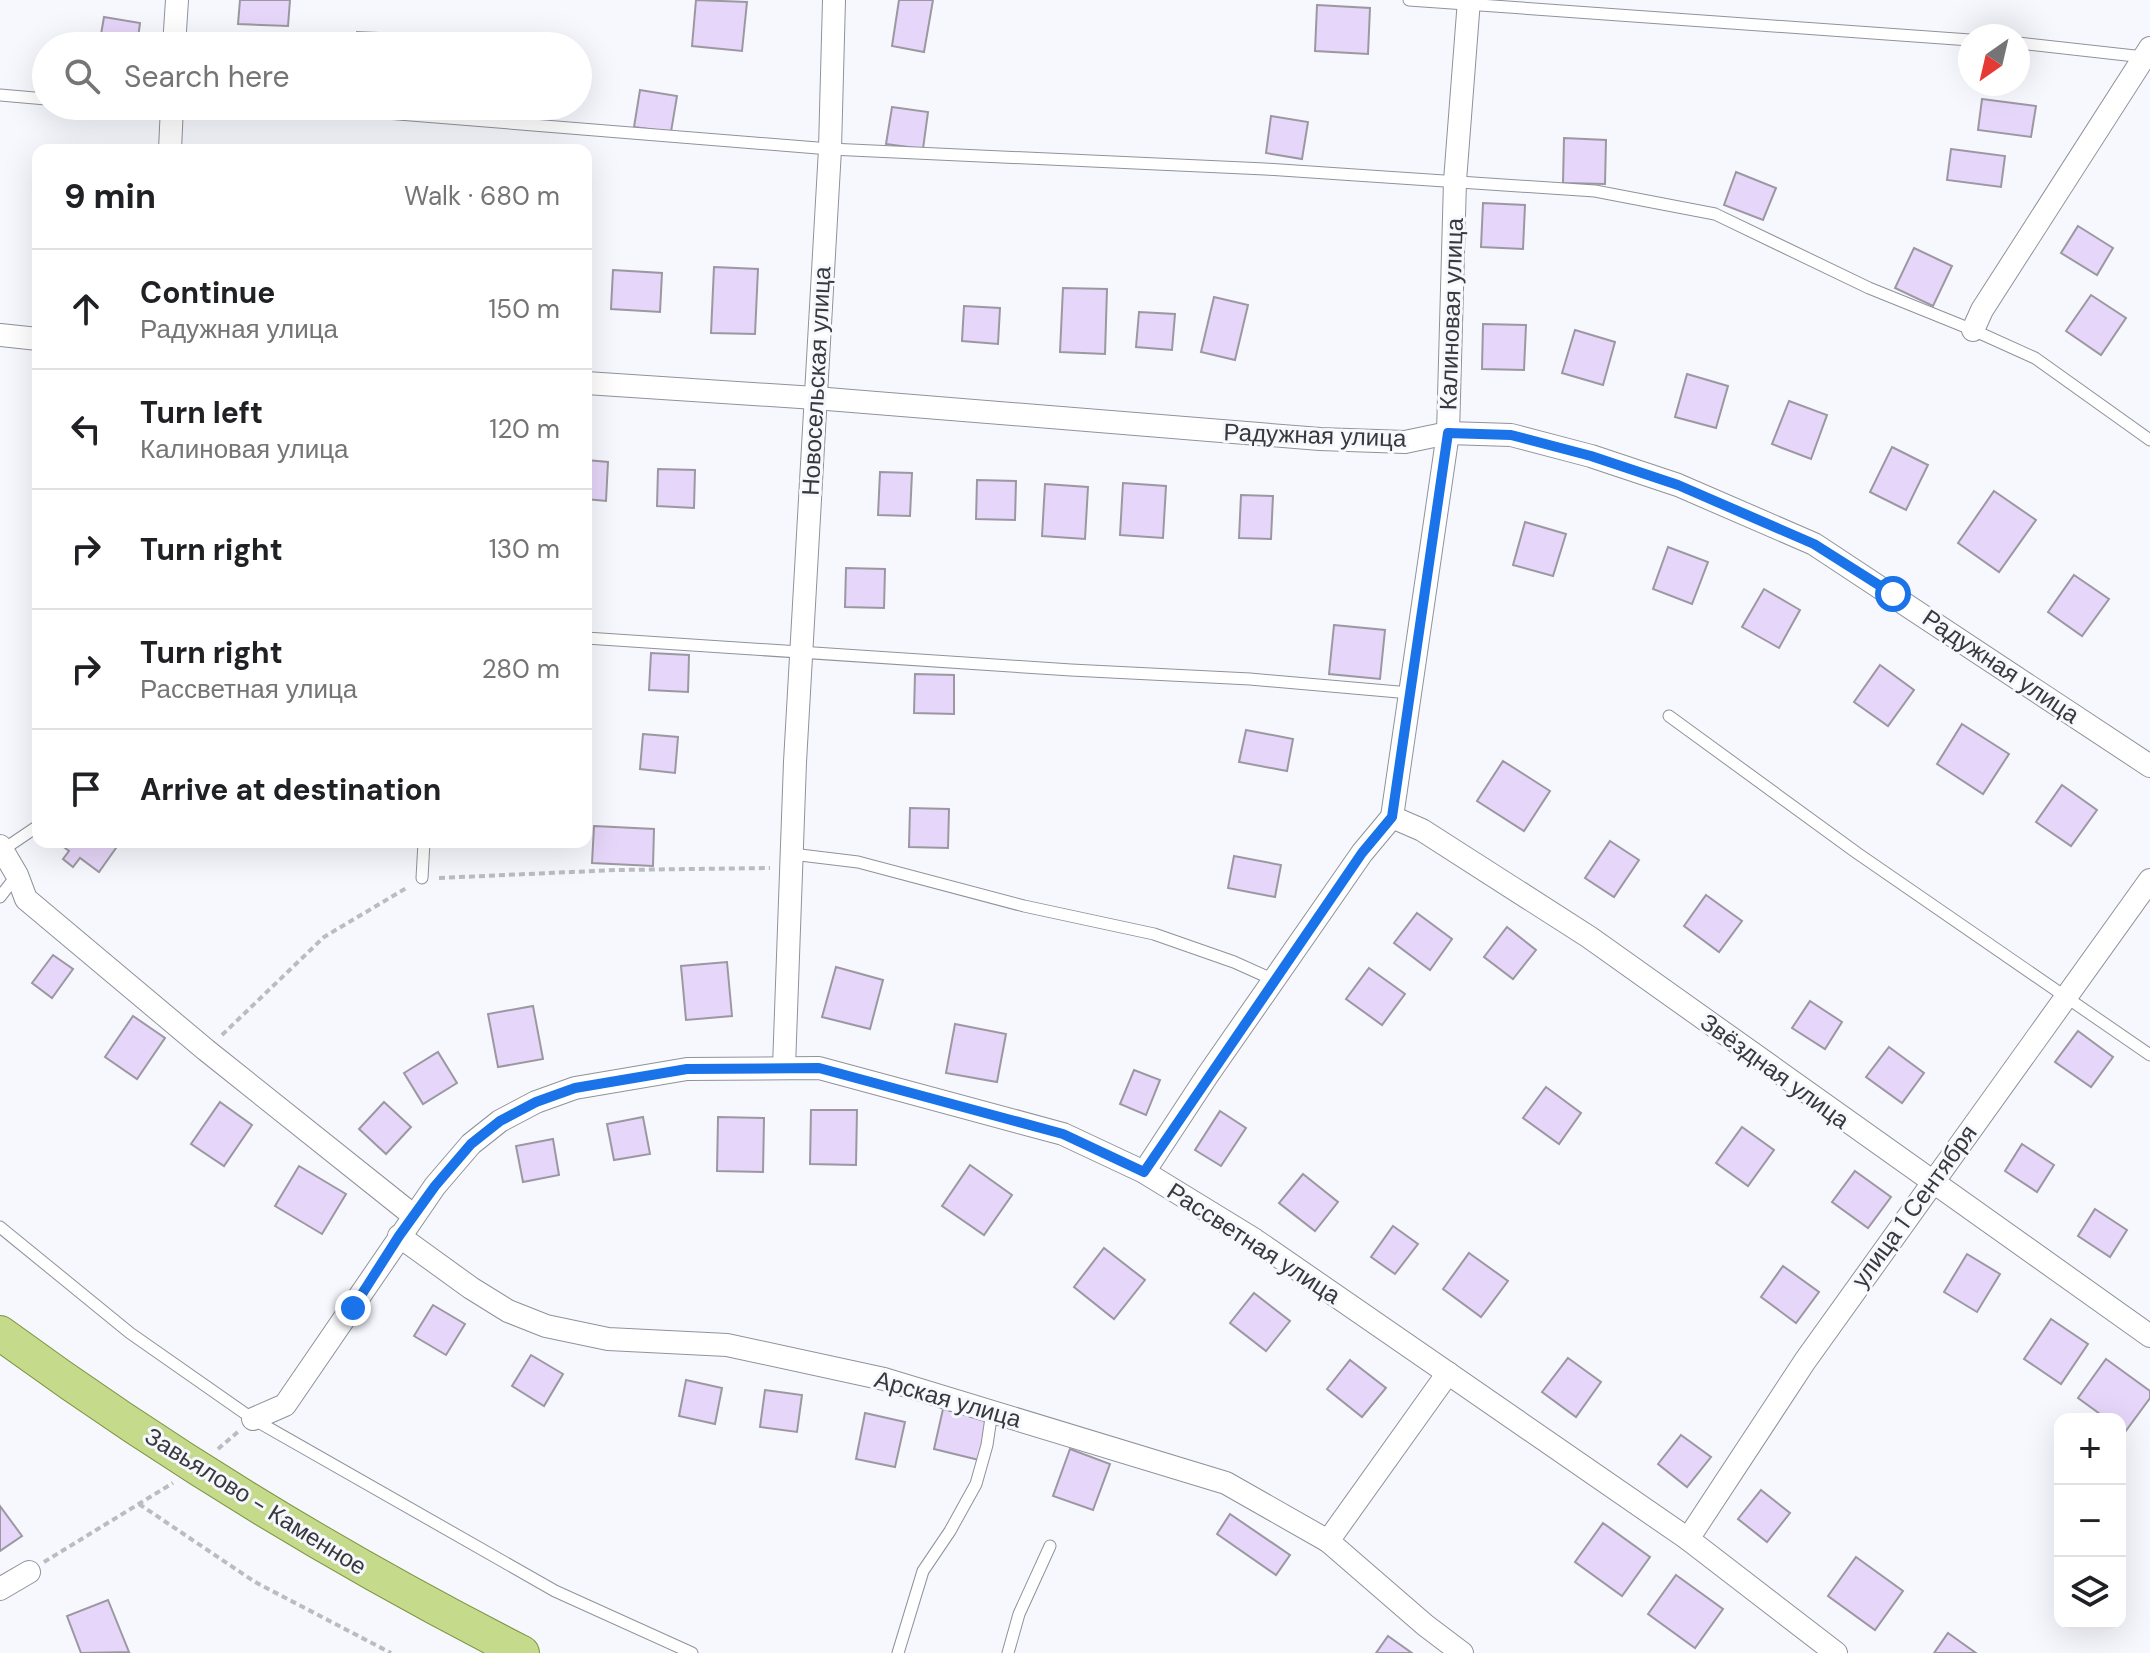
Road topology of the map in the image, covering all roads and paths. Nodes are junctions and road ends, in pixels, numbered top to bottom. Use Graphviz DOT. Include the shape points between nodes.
graph roads {
  1 [pos="177,0"];
  2 [pos="834,0"];
  3 [pos="1409,0"];
  4 [pos="1469,2"];
  5 [pos="175,32"];
  6 [pos="1958,39"];
  7 [pos="2030,44"];
  8 [pos="2147,53"];
  9 [pos="0,95"];
  10 [pos="32,98"];
  11 [pos="171,120"];
  12 [pos="472,120"];
  13 [pos="170,144"];
  14 [pos="830,149"];
  15 [pos="1455,181"];
  16 [pos="1973,330"];
  17 [pos="0,335"];
  18 [pos="32,338"];
  19 [pos="592,383"];
  20 [pos="815,398"];
  21 [pos="1448,433"];
  22 [pos="2150,440"];
  23 [pos="592,638"];
  24 [pos="801,651"];
  25 [pos="1411,693"];
  26 [pos="1669,716"];
  27 [pos="2150,766"];
  28 [pos="1392,817"];
  29 [pos="32,830"];
  30 [pos="2,848"];
  31 [pos="424,848"];
  32 [pos="792,860"];
  33 [pos="17,875"];
  34 [pos="422,878"];
  35 [pos="2150,880"];
  36 [pos="0,897"];
  37 [pos="1274,980"];
  38 [pos="2066,996"];
  39 [pos="206,1050"];
  40 [pos="2150,1055"];
  41 [pos="784,1067"];
  42 [pos="1144,1172"];
  43 [pos="1931,1182"];
  44 [pos="414,1216"];
  45 [pos="0,1227"];
  46 [pos="399,1236"];
  47 [pos="0,1333"];
  48 [pos="2150,1336"];
  49 [pos="1448,1373"];
  50 [pos="992,1411"];
  51 [pos="253,1419"];
  52 [pos="197,1468"];
  53 [pos="139,1504"];
  54 [pos="1688,1539"];
  55 [pos="1328,1541"];
  56 [pos="1050,1546"];
  57 [pos="29,1572"];
  58 [pos="0,1589"];
  59 [pos="391,1653"];
  60 [pos="522,1653"];
  61 [pos="692,1653"];
  62 [pos="898,1653"];
  63 [pos="1008,1653"];
  64 [pos="1462,1653"];
  65 [pos="1836,1653"];
  1 -- 5 [label="street"];
  2 -- 14 [label="street, Новосельская улица"];
  3 -- 4 [label="lane"];
  4 -- 6 [label="lane"];
  4 -- 15 [label="street, Калиновая улица"];
  7 -- 8 [label="lane"];
  8 -- 16 [label="street"];
  9 -- 10 [label="lane"];
  11 -- 13 [label="street"];
  12 -- 14 [label="lane"];
  14 -- 15 [label="lane"];
  14 -- 20 [label="street, Новосельская улица"];
  15 -- 16 [label="lane" via="1595,191 1715,214 1869,288"];
  15 -- 21 [label="street, Калиновая улица"];
  16 -- 22 [label="lane" via="2035,358"];
  17 -- 18 [label="street"];
  19 -- 20 [label="street, Радужная улица"];
  20 -- 21 [label="street, Радужная улица" via="1320,439 1405,442"];
  20 -- 24 [label="street, Новосельская улица"];
  21 -- 25 [label="street, Калиновая улица"];
  21 -- 27 [label="street, Радужная улица" via="1511,435 1591,456 1678,485 1814,544"];
  23 -- 24 [label="lane"];
  24 -- 25 [label="lane"];
  24 -- 32 [label="street, Новосельская улица"];
  25 -- 28 [label="street, Калиновая улица"];
  26 -- 38 [label="lane"];
  28 -- 37 [label="street"];
  28 -- 43 [label="street, Звёздная улица" via="1422,830 1589,937"];
  29 -- 30 [label="lane"];
  30 -- 33 [label="street"];
  31 -- 34 [label="lane"];
  32 -- 34 [label="path" via="756,869"];
  32 -- 37 [label="lane" via="858,862 1154,934"];
  32 -- 41 [label="street, Новосельская улица"];
  33 -- 36 [label="lane"];
  33 -- 39 [label="street" via="26,899"];
  34 -- 39 [label="path" via="324,937"];
  35 -- 38 [label="street, улица 1 Сентября"];
  37 -- 42 [label="street"];
  38 -- 40 [label="lane"];
  38 -- 43 [label="street, улица 1 Сентября"];
  39 -- 44 [label="street"];
  41 -- 42 [label="street, Рассветная улица" via="819,1068 1048,1130"];
  41 -- 44 [label="street, Рассветная улица" via="687,1069 575,1088 536,1102 471,1144"];
  42 -- 49 [label="street, Рассветная улица" via="1255,1240"];
  43 -- 48 [label="street, Звёздная улица"];
  43 -- 54 [label="street, улица 1 Сентября"];
  44 -- 46 [label="street, Рассветная улица"];
  45 -- 51 [label="lane" via="130,1333"];
  46 -- 50 [label="street, Арская улица" via="508,1311 546,1326 608,1339 727,1345 884,1379"];
  46 -- 51 [label="street, Рассветная улица" via="285,1405"];
  47 -- 52 [label="main road, Завьялово - Каменное"];
  49 -- 54 [label="street, Рассветная улица"];
  49 -- 55 [label="street"];
  50 -- 55 [label="street, Арская улица" via="1226,1483"];
  50 -- 62 [label="lane" via="976,1484 923,1571"];
  51 -- 52 [label="path"];
  51 -- 61 [label="lane" via="555,1591"];
  52 -- 53 [label="path"];
  52 -- 60 [label="main road, Завьялово - Каменное" via="323,1545"];
  53 -- 57 [label="path"];
  53 -- 59 [label="path" via="255,1582"];
  54 -- 65 [label="street, Рассветная улица"];
  55 -- 64 [label="street, Арская улица"];
  56 -- 63 [label="lane" via="1019,1614"];
  57 -- 58 [label="street"];
}
